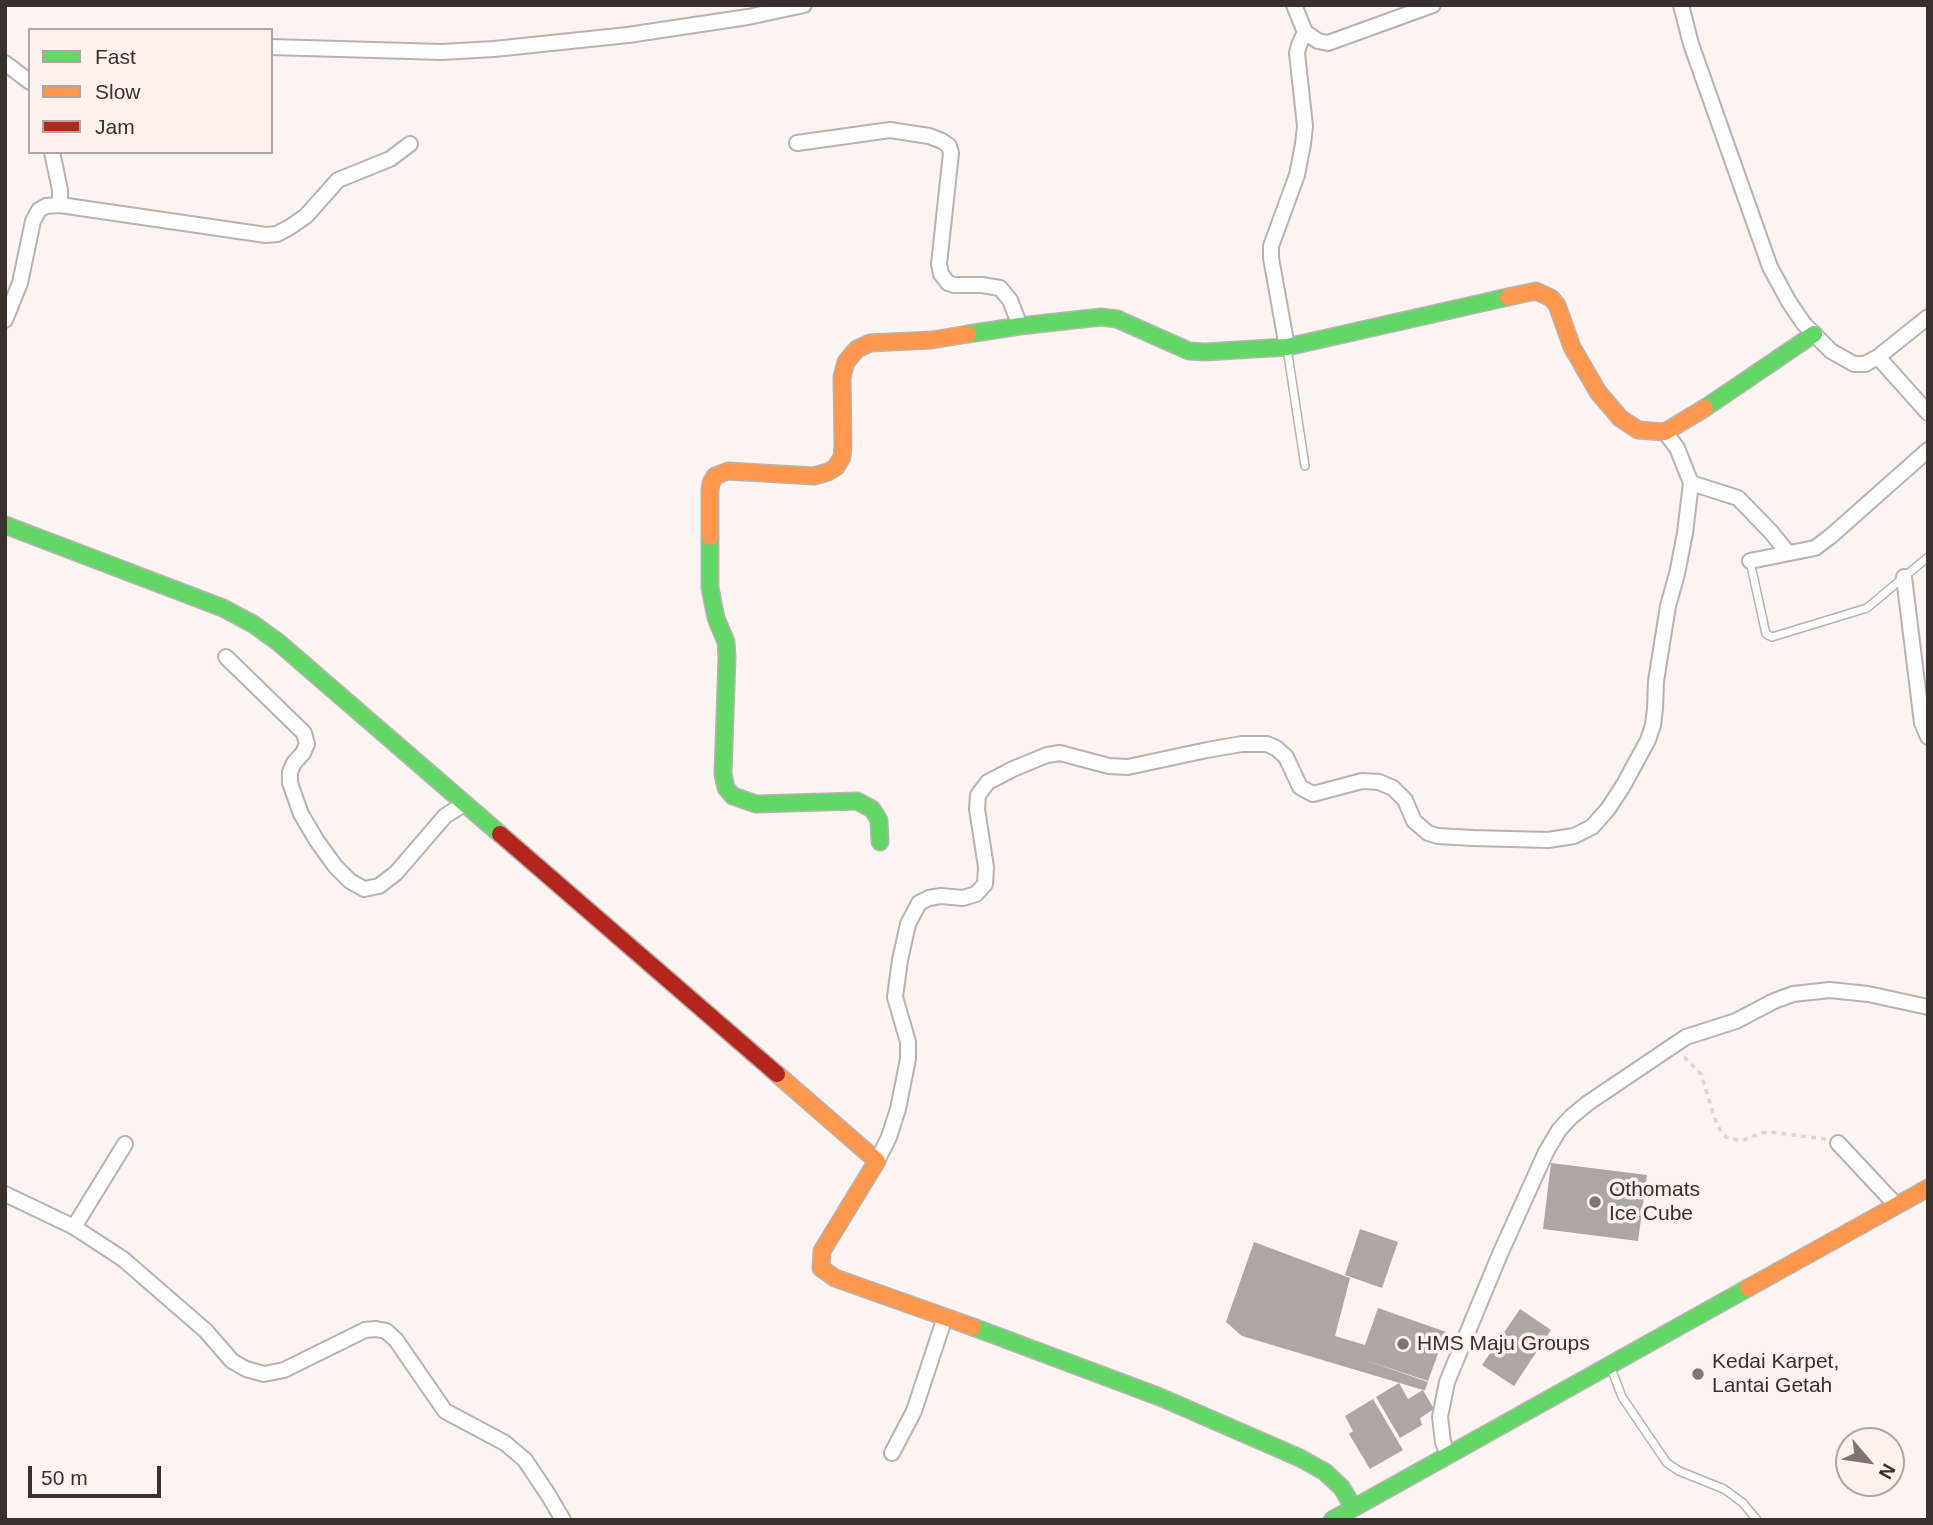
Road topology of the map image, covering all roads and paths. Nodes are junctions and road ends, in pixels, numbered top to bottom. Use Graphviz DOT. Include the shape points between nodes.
graph roads {
  1 [pos="804,5"];
  2 [pos="1294,5"];
  3 [pos="1433,5"];
  4 [pos="1681,5"];
  5 [pos="1305,32"];
  6 [pos="273,47"];
  7 [pos="5,63"];
  8 [pos="28,80"];
  9 [pos="797,143"];
  10 [pos="410,145"];
  11 [pos="52,154"];
  12 [pos="60,205"];
  13 [pos="1928,317"];
  14 [pos="5,320"];
  15 [pos="1020,326"];
  16 [pos="1814,334"];
  17 [pos="1287,347"];
  18 [pos="1878,357"];
  19 [pos="1928,412"];
  20 [pos="1665,432"];
  21 [pos="1928,450"];
  22 [pos="1305,466"];
  23 [pos="1691,483"];
  24 [pos="5,525"];
  25 [pos="1788,553"];
  26 [pos="1928,557"];
  27 [pos="1750,561"];
  28 [pos="1904,576"];
  29 [pos="226,657"];
  30 [pos="1928,737"];
  31 [pos="464,804"];
  32 [pos="880,842"];
  33 [pos="1928,1007"];
  34 [pos="1673,1044"];
  35 [pos="1838,1143"];
  36 [pos="125,1144"];
  37 [pos="877,1161"];
  38 [pos="1928,1188"];
  39 [pos="5,1194"];
  40 [pos="1896,1205"];
  41 [pos="74,1227"];
  42 [pos="944,1317"];
  43 [pos="1609,1364"];
  44 [pos="892,1453"];
  45 [pos="1447,1455"];
  46 [pos="1353,1507"];
  47 [pos="563,1520"];
  48 [pos="1332,1520"];
  49 [pos="1757,1520"];
  1 -- 6 [label="street" via="628,35 494,49"];
  2 -- 5 [label="street"];
  3 -- 5 [label="street" via="1328,43"];
  4 -- 16 [label="street" via="1770,267"];
  5 -- 17 [label="street" via="1297,53 1303,144 1297,175 1271,246"];
  7 -- 8 [label="street"];
  9 -- 15 [label="street" via="890,130 929,136 949,146 941,274 954,285 1000,288"];
  10 -- 12 [label="street" via="390,159 338,180 306,216 277,234"];
  11 -- 12 [label="street"];
  12 -- 14 [label="street" via="39,210 33,221 20,284"];
  13 -- 18 [label="street"];
  15 -- 17 [label="street" via="1101,317 1117,319 1189,351"];
  15 -- 32 [label="street" via="932,341 870,343 857,349 846,362 842,377 843,445 836,467 814,476 728,471 715,476 712,483 710,588 727,657 726,788 733,796 756,803 857,802 872,809"];
  16 -- 18 [label="street" via="1854,364"];
  16 -- 20 [label="street"];
  17 -- 20 [label="street" via="1536,291 1557,305 1598,393 1620,418 1638,430"];
  17 -- 22 [label="lane"];
  18 -- 19 [label="street"];
  20 -- 23 [label="street"];
  21 -- 25 [label="street" via="1815,548"];
  23 -- 25 [label="street" via="1738,498"];
  23 -- 37 [label="street" via="1648,740 1608,810 1592,827 1574,836 1548,840 1428,833 1414,821 1405,800 1393,788 1362,781 1313,794 1300,787 1286,757 1267,744 1242,744 1128,767 1060,753 988,782 978,795 977,809 985,884 976,894 963,898 940,896 919,903 908,924 895,997 908,1059 898,1109"];
  24 -- 31 [label="street" via="253,624"];
  25 -- 27 [label="street"];
  26 -- 28 [label="lane"];
  27 -- 28 [label="lane" via="1766,634 1772,637 1867,608"];
  28 -- 30 [label="street" via="1922,723"];
  29 -- 31 [label="street" via="304,733 307,744 290,772 290,783 317,841 350,881 363,888 379,886 445,816"];
  31 -- 37 [label="street"];
  33 -- 34 [label="street" via="1830,990 1793,994"];
  34 -- 35 [label="path" via="1701,1074 1715,1119 1726,1136 1741,1142 1770,1132"];
  34 -- 45 [label="street" via="1571,1117 1546,1152 1447,1382 1440,1416"];
  35 -- 40 [label="street"];
  36 -- 41 [label="street"];
  37 -- 42 [label="street" via="822,1251 821,1268 835,1278"];
  38 -- 40 [label="street"];
  39 -- 41 [label="street"];
  40 -- 43 [label="street"];
  41 -- 47 [label="street" via="123,1259 246,1369 264,1374 285,1370 365,1330 386,1331 445,1411 505,1443 525,1460"];
  42 -- 44 [label="street" via="914,1411"];
  42 -- 46 [label="street" via="1160,1396 1300,1458 1325,1472"];
  43 -- 45 [label="street"];
  43 -- 49 [label="lane" via="1622,1397 1667,1463 1724,1489"];
  45 -- 46 [label="street"];
  46 -- 48 [label="street"];
}
